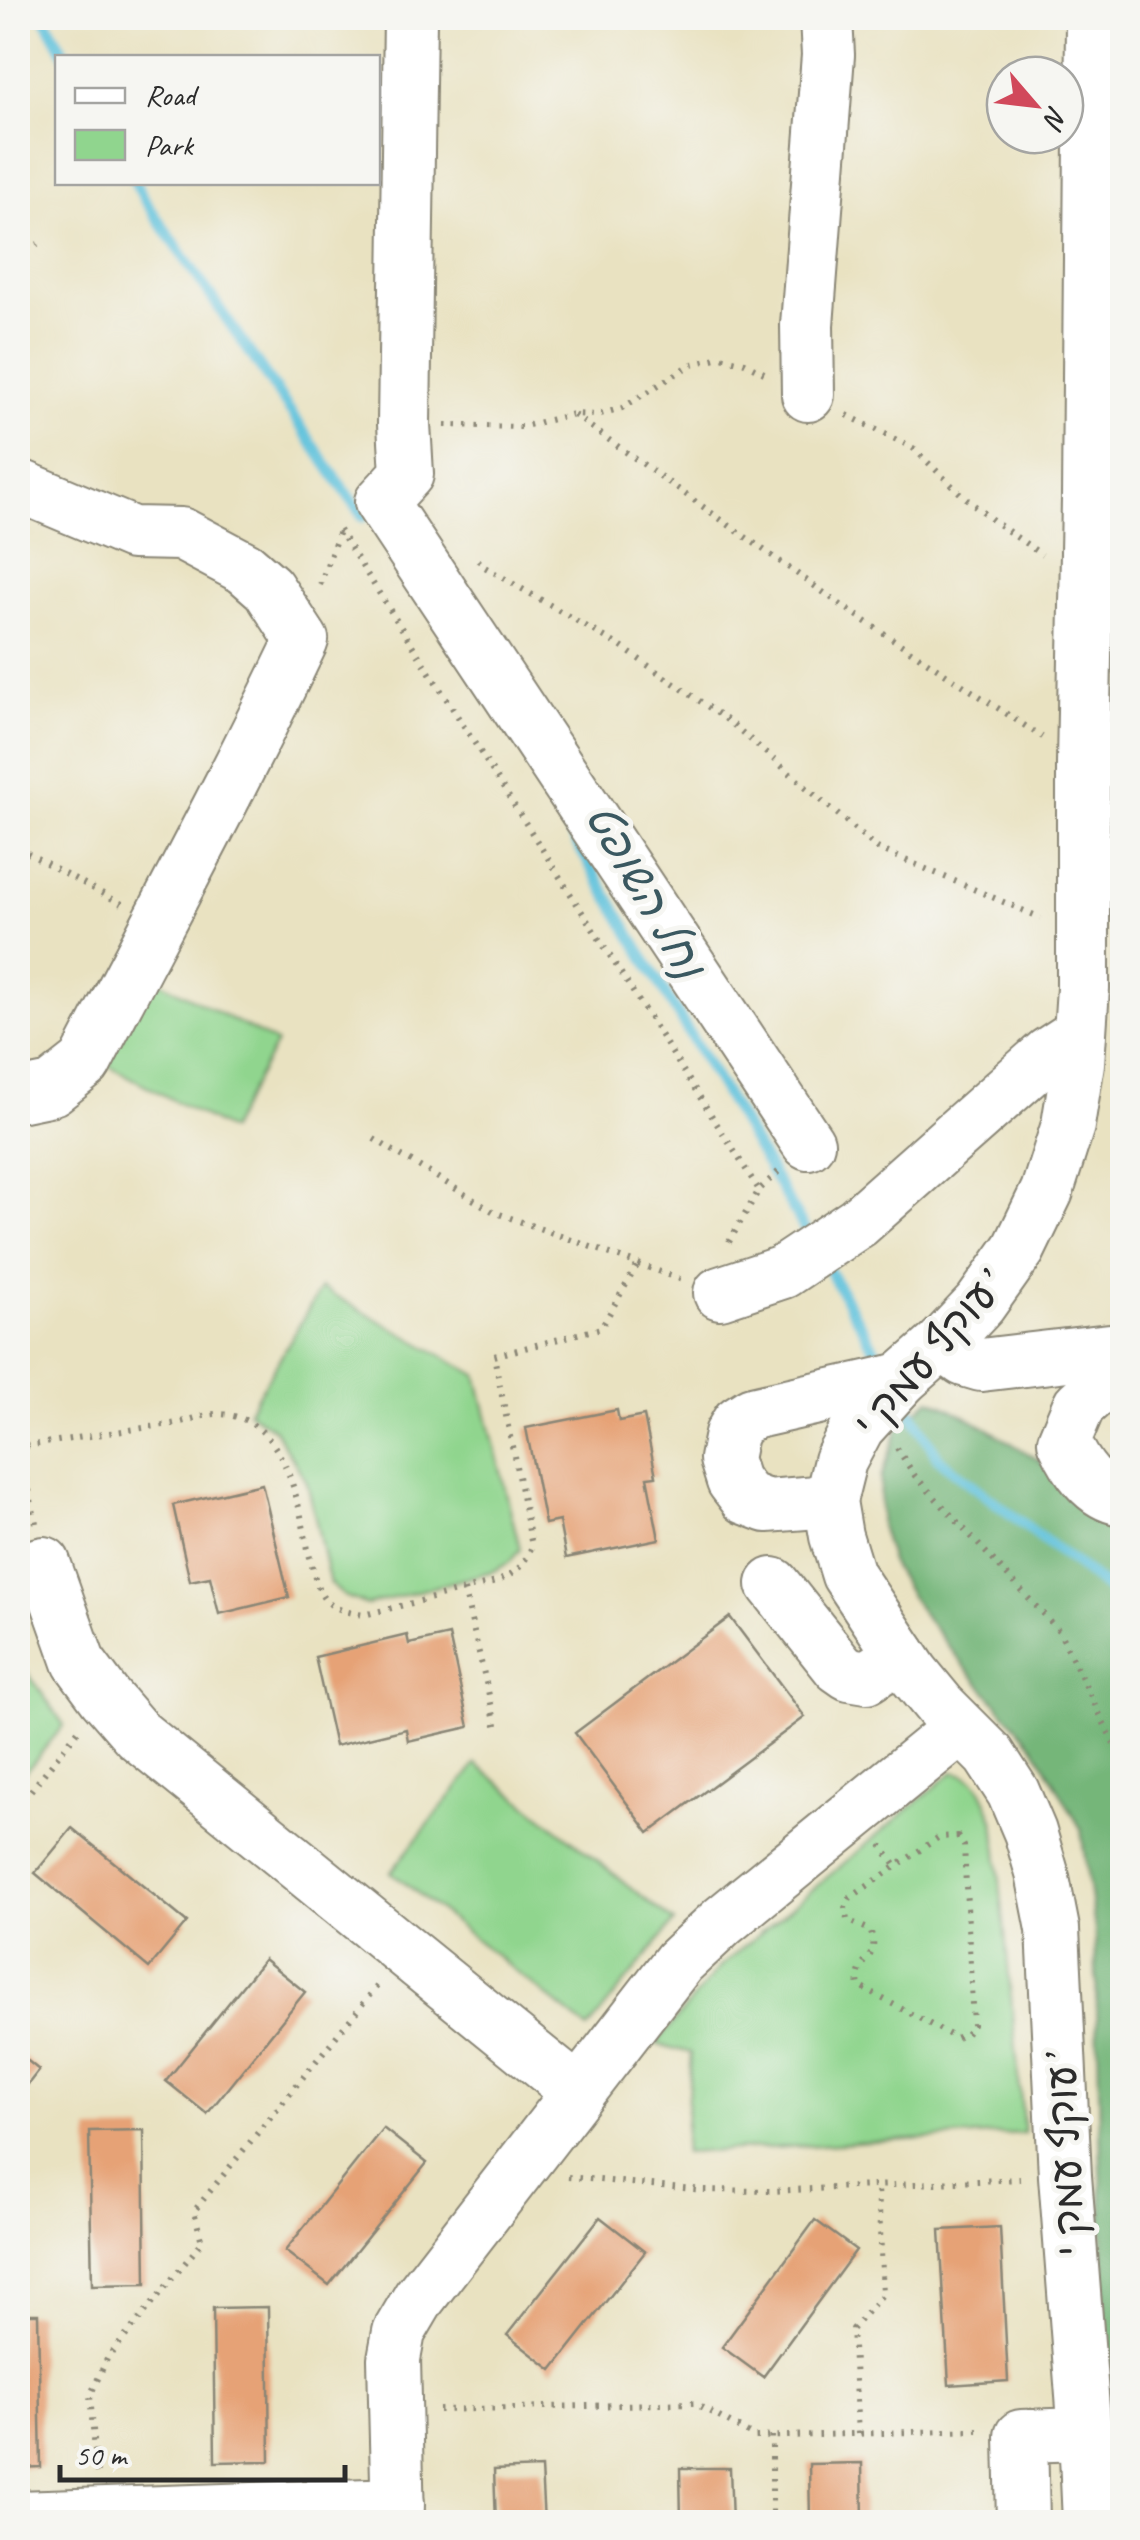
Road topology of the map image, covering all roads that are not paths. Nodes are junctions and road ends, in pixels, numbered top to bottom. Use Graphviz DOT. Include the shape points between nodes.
graph roads {
  1 [pos="410,18"];
  2 [pos="826,18"];
  3 [pos="1092,18"];
  4 [pos="808,395"];
  5 [pos="18,484"];
  6 [pos="1080,1033"];
  7 [pos="18,1096"];
  8 [pos="808,1142"];
  9 [pos="720,1293"];
  10 [pos="942,1344"];
  11 [pos="1117,1360"];
  12 [pos="888,1395"];
  13 [pos="1122,1499"];
  14 [pos="830,1501"];
  15 [pos="31,1566"];
  16 [pos="773,1584"];
  17 [pos="901,1655"];
  18 [pos="960,1728"];
  19 [pos="578,2092"];
  20 [pos="1085,2434"];
  21 [pos="398,2513"];
  22 [pos="315,2514"];
  23 [pos="18,2517"];
  24 [pos="1023,2522"];
  25 [pos="1089,2522"];
  1 -- 8 [label="street" via="406,474 381,502"];
  2 -- 4 [label="street"];
  3 -- 6 [label="street, עוקף עמק י’"];
  5 -- 7 [label="street" via="132,532 181,534 245,568 268,588 302,640 85,1063 52,1089"];
  6 -- 9 [label="street" via="858,1222 783,1272"];
  6 -- 10 [label="street, עוקף עמק י’" via="1068,1126 1046,1191 1019,1248"];
  10 -- 11 [label="street" via="981,1366"];
  10 -- 12 [label="street, עוקף עמק י’"];
  11 -- 13 [label="street" via="1079,1405 1064,1441 1096,1487"];
  12 -- 14 [label="street, עוקף עמק י’" via="858,1427"];
  12 -- 14 [label="street" via="752,1413 731,1434 726,1460 746,1498 767,1506"];
  14 -- 17 [label="street, עוקף עמק י’" via="848,1575"];
  15 -- 19 [label="street" via="79,1662 137,1734"];
  16 -- 17 [label="street" via="849,1674 867,1677"];
  17 -- 18 [label="street, עוקף עמק י’"];
  18 -- 19 [label="street" via="694,1947"];
  18 -- 20 [label="street, עוקף עמק י’" via="1013,1792 1042,1873 1053,1929"];
  19 -- 21 [label="street" via="400,2332 394,2358"];
  20 -- 24 [label="street" via="1021,2436"];
  20 -- 25 [label="street, עוקף עמק י’"];
  21 -- 22 [label="street"];
  22 -- 23 [label="street"];
}
